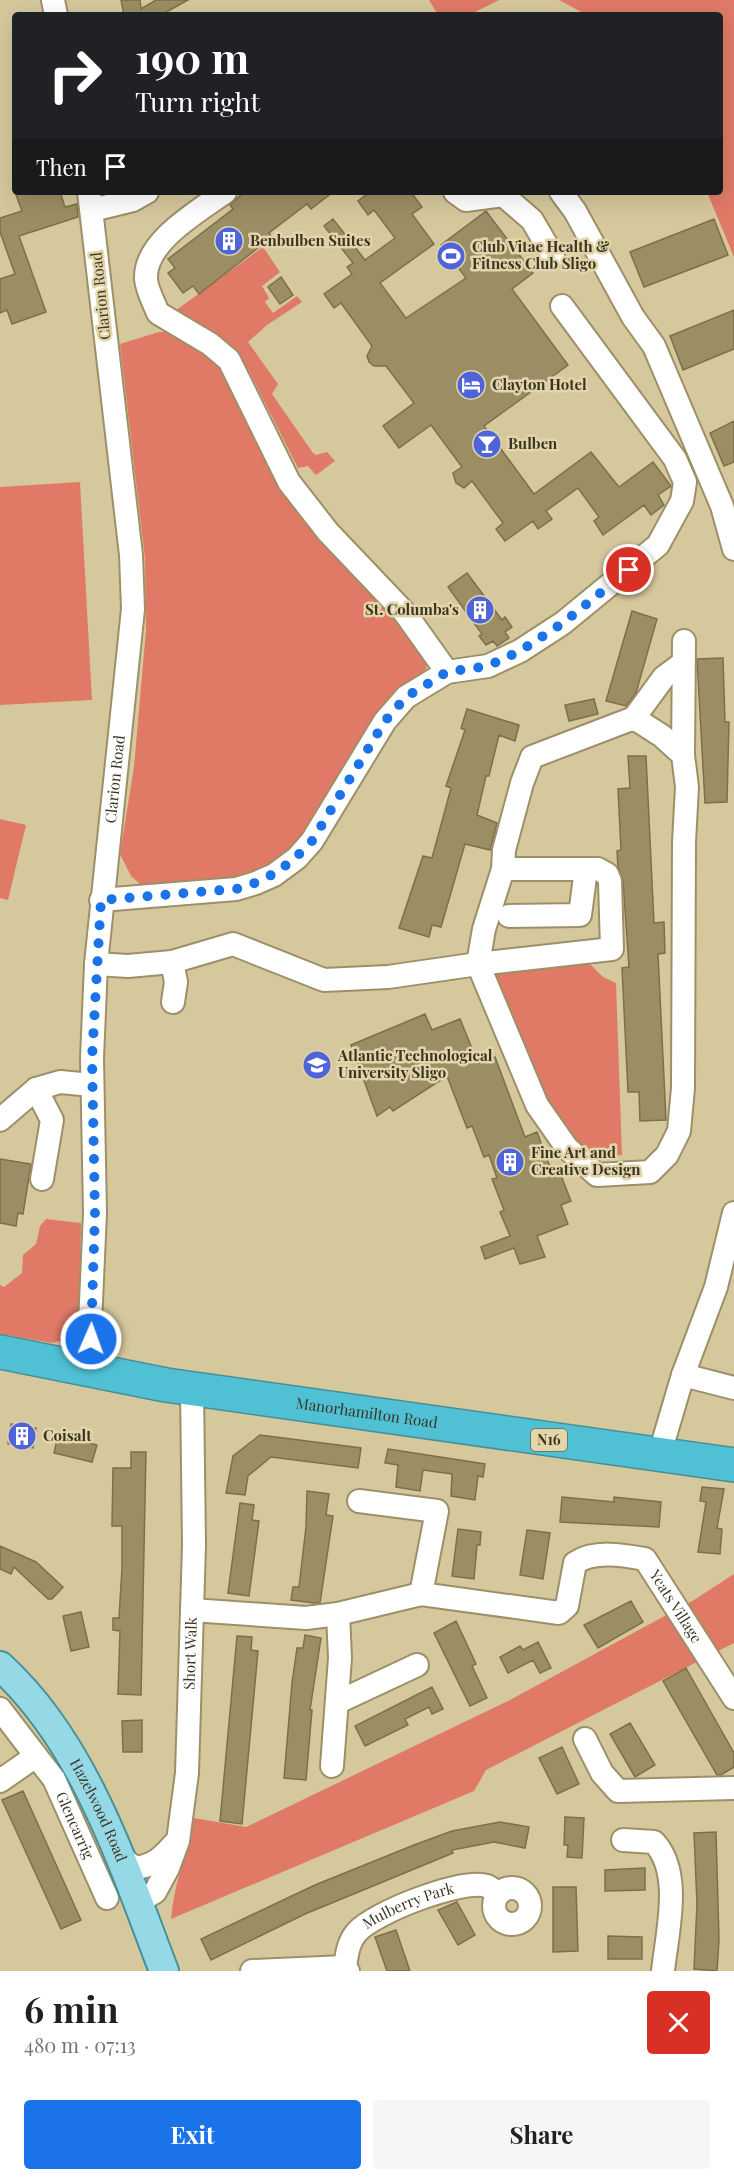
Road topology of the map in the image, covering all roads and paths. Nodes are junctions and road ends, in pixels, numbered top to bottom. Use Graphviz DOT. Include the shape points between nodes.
graph roads {
  1 [pos="142,195"];
  2 [pos="221,195"];
  3 [pos="459,195"];
  4 [pos="503,195"];
  5 [pos="503,195"];
  6 [pos="563,195"];
  7 [pos="90,201"];
  8 [pos="553,256"];
  9 [pos="562,306"];
  10 [pos="734,549"];
  11 [pos="447,672"];
  12 [pos="634,718"];
  13 [pos="683,755"];
  14 [pos="502,869"];
  15 [pos="586,869"];
  16 [pos="101,900"];
  17 [pos="509,916"];
  18 [pos="172,962"];
  19 [pos="96,964"];
  20 [pos="478,964"];
  21 [pos="173,1002"];
  22 [pos="92,1085"];
  23 [pos="36,1089"];
  24 [pos="0,1120"];
  25 [pos="42,1179"];
  26 [pos="734,1213"];
  27 [pos="0,1352"];
  28 [pos="88,1369"];
  29 [pos="683,1375"];
  30 [pos="734,1388"];
  31 [pos="192,1389"];
  32 [pos="659,1455"];
  33 [pos="734,1465"];
  34 [pos="359,1501"];
  35 [pos="420,1594"];
  36 [pos="192,1610"];
  37 [pos="338,1614"];
  38 [pos="417,1665"];
  39 [pos="0,1666"];
  40 [pos="734,1698"];
  41 [pos="338,1702"];
  42 [pos="0,1709"];
  43 [pos="585,1739"];
  44 [pos="36,1756"];
  45 [pos="332,1766"];
  46 [pos="0,1781"];
  47 [pos="734,1788"];
  48 [pos="623,1840"];
  49 [pos="178,1841"];
  50 [pos="117,1854"];
  51 [pos="499,1893"];
  52 [pos="107,1898"];
  53 [pos="138,1902"];
  54 [pos="347,1969"];
  55 [pos="164,1971"];
  56 [pos="252,1971"];
  57 [pos="663,1971"];
  1 -- 7 [label="street" via="133,200"];
  2 -- 11 [label="street" via="172,231 150,255 146,279 158,313 229,360 290,482 328,532 399,606"];
  3 -- 5 [label="street" via="466,200"];
  4 -- 8 [label="street" via="532,220"];
  6 -- 10 [label="street" via="633,318 654,346 719,499"];
  7 -- 16 [label="street, Clarion Road" via="131,555 133,609"];
  9 -- 11 [label="street" via="675,459 685,482 682,501 658,546 563,623 488,666"];
  11 -- 16 [label="street" via="406,697 385,721 312,841 274,875 236,889"];
  12 -- 13 [label="street"];
  12 -- 13 [label="street" via="684,652"];
  12 -- 14 [label="street" via="532,757"];
  13 -- 20 [label="street" via="687,787 683,1088 679,1131 667,1155 650,1172 597,1176 567,1148 537,1105"];
  14 -- 15 [label="street"];
  14 -- 20 [label="street" via="484,928"];
  15 -- 17 [label="street" via="580,915"];
  15 -- 20 [label="street" via="607,874 610,881 612,949"];
  16 -- 19 [label="street, Clarion Road"];
  18 -- 19 [label="street"];
  18 -- 20 [label="street" via="233,944 324,980 388,977"];
  18 -- 21 [label="street" via="176,982"];
  19 -- 22 [label="street, Clarion Road"];
  22 -- 23 [label="street" via="60,1082"];
  22 -- 28 [label="street, Clarion Road" via="95,1213"];
  23 -- 24 [label="street"];
  23 -- 25 [label="street" via="52,1120"];
  26 -- 29 [label="street" via="716,1287"];
  27 -- 28 [label="highway, Manorhamilton Road / N16"];
  28 -- 31 [label="highway, Manorhamilton Road / N16"];
  29 -- 30 [label="street"];
  29 -- 32 [label="street"];
  31 -- 32 [label="highway, Manorhamilton Road / N16"];
  31 -- 36 [label="street, Short Walk"];
  32 -- 33 [label="highway, Manorhamilton Road / N16"];
  34 -- 35 [label="street" via="437,1512"];
  35 -- 37 [label="street, Yeats Village"];
  35 -- 40 [label="street, Yeats Village" via="559,1613 567,1606 575,1563 586,1555 645,1559"];
  36 -- 37 [label="street, Yeats Village" via="306,1618"];
  36 -- 49 [label="street, Short Walk" via="187,1773"];
  37 -- 41 [label="street"];
  38 -- 41 [label="street"];
  39 -- 50 [label="main road, Hazelwood Road" via="45,1715 72,1755"];
  41 -- 45 [label="street"];
  42 -- 44 [label="street, Glencarrig"];
  43 -- 47 [label="street" via="602,1773 618,1791"];
  44 -- 46 [label="street"];
  44 -- 52 [label="street, Glencarrig" via="54,1779"];
  48 -- 57 [label="street" via="654,1842 669,1869"];
  49 -- 50 [label="street" via="148,1866 135,1868"];
  49 -- 53 [label="street, Short Walk" via="160,1885"];
  50 -- 53 [label="main road, Hazelwood Road"];
  51 -- 54 [label="street, Mulberry Park" via="486,1886 458,1887 368,1921 347,1949"];
  53 -- 55 [label="main road, Hazelwood Road"];
  54 -- 56 [label="street"];
}
